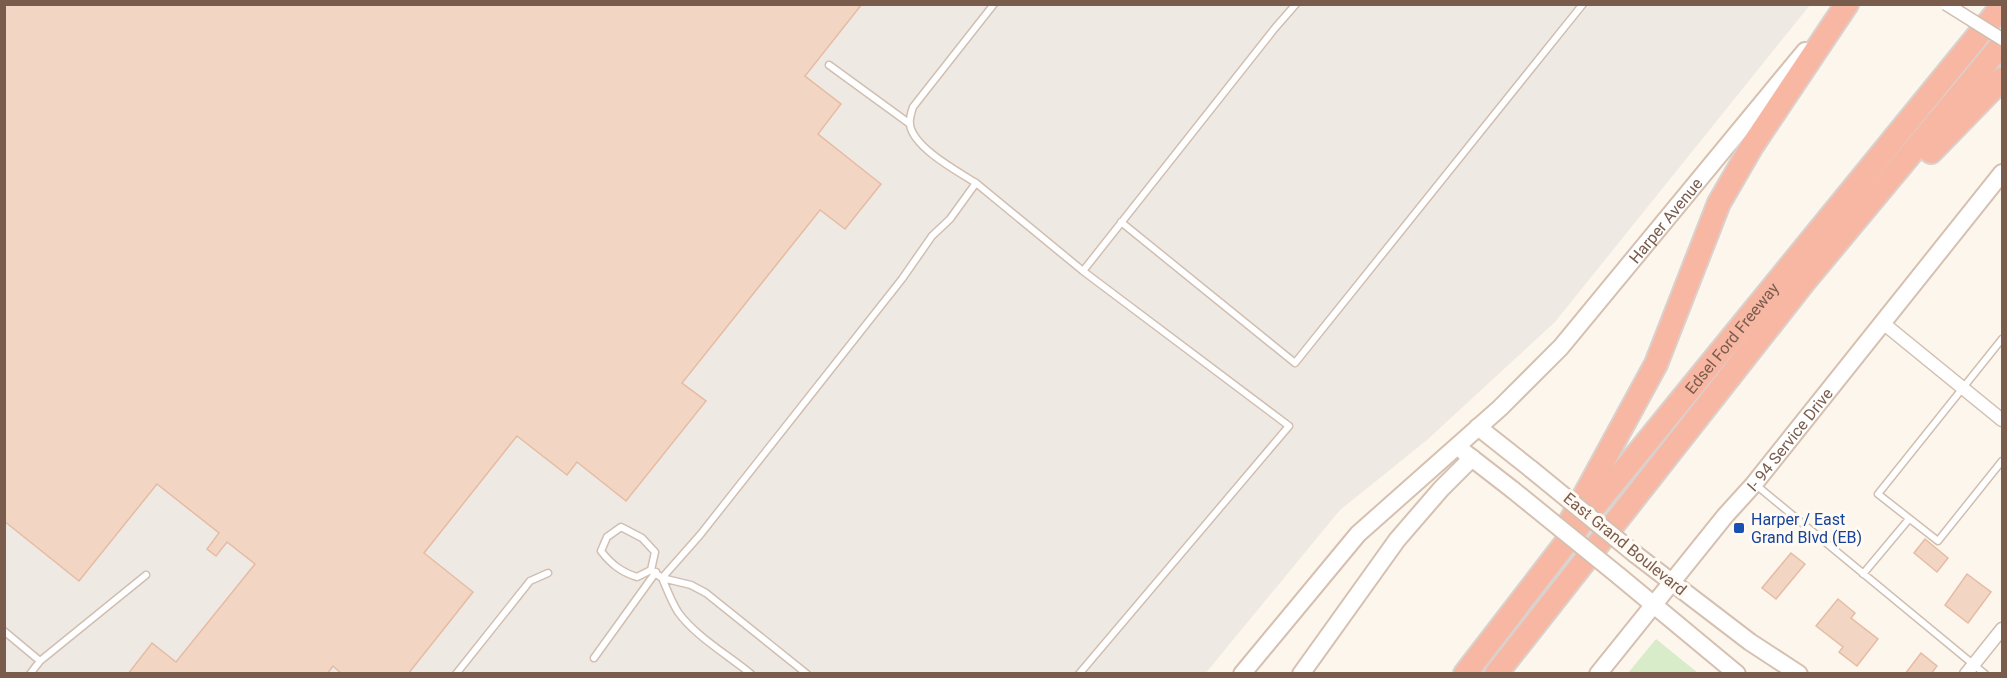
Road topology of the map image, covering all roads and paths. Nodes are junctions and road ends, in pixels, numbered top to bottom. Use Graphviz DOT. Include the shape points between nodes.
graph roads {
  1 [pos="994,4"];
  2 [pos="1296,4"];
  3 [pos="1583,4"];
  4 [pos="1846,4"];
  5 [pos="1946,4"];
  6 [pos="2002,6"];
  7 [pos="2002,41"];
  8 [pos="829,65"];
  9 [pos="2002,79"];
  10 [pos="910,124"];
  11 [pos="2002,173"];
  12 [pos="976,183"];
  13 [pos="1121,222"];
  14 [pos="1083,271"];
  15 [pos="1804,282"];
  16 [pos="1883,323"];
  17 [pos="2002,339"];
  18 [pos="1963,388"];
  19 [pos="2002,420"];
  20 [pos="1478,427"];
  21 [pos="1456,446"];
  22 [pos="1472,458"];
  23 [pos="2002,461"];
  24 [pos="1754,484"];
  25 [pos="1909,519"];
  26 [pos="653,571"];
  27 [pos="1544,571"];
  28 [pos="548,573"];
  29 [pos="1863,574"];
  30 [pos="146,575"];
  31 [pos="662,578"];
  32 [pos="1672,583"];
  33 [pos="1654,604"];
  34 [pos="2002,629"];
  35 [pos="4,632"];
  36 [pos="594,658"];
  37 [pos="40,661"];
  38 [pos="1970,669"];
  39 [pos="30,674"];
  40 [pos="456,674"];
  41 [pos="751,674"];
  42 [pos="807,674"];
  43 [pos="1078,674"];
  44 [pos="1242,674"];
  45 [pos="1301,674"];
  46 [pos="1465,674"];
  47 [pos="1496,674"];
  48 [pos="1598,674"];
  49 [pos="1737,674"];
  50 [pos="1799,674"];
  51 [pos="1985,674"];
  1 -- 10 [label="lane" via="913,106"];
  2 -- 13 [label="lane"];
  3 -- 13 [label="lane" via="1295,363"];
  4 -- 20 [label="main road, Harper Avenue" via="1561,347"];
  4 -- 27 [label="highway" via="1719,203 1656,364"];
  5 -- 7 [label="street, bridge"];
  6 -- 27 [label="highway, Edsel Ford Freeway"];
  7 -- 15 [label="highway, Edsel Ford Freeway"];
  8 -- 10 [label="lane"];
  9 -- 15 [label="highway"];
  10 -- 12 [label="lane" via="920,144"];
  11 -- 16 [label="main road, I- 94 Service Drive"];
  12 -- 14 [label="lane"];
  12 -- 31 [label="lane"];
  13 -- 14 [label="lane"];
  14 -- 43 [label="lane" via="1289,426"];
  15 -- 47 [label="highway, Edsel Ford Freeway"];
  16 -- 18 [label="street"];
  16 -- 24 [label="main road, I- 94 Service Drive"];
  17 -- 18 [label="lane"];
  18 -- 19 [label="street"];
  18 -- 25 [label="lane" via="1878,494"];
  20 -- 21 [label="main road"];
  20 -- 32 [label="main road, East Grand Boulevard, bridge"];
  21 -- 22 [label="main road, East Grand Boulevard"];
  21 -- 44 [label="main road" via="1358,534"];
  22 -- 33 [label="main road, East Grand Boulevard, bridge"];
  22 -- 45 [label="main road" via="1396,540"];
  23 -- 25 [label="lane" via="1938,541"];
  24 -- 29 [label="lane"];
  24 -- 32 [label="main road, I- 94 Service Drive"];
  25 -- 29 [label="lane"];
  26 -- 26 [label="lane" via="655,552 642,538 621,526 607,537 601,551 611,563 637,578"];
  26 -- 31 [label="lane"];
  26 -- 36 [label="lane"];
  27 -- 46 [label="highway, Edsel Ford Freeway"];
  28 -- 40 [label="lane" via="530,581"];
  29 -- 38 [label="lane"];
  30 -- 37 [label="lane"];
  31 -- 41 [label="lane" via="679,613"];
  31 -- 42 [label="lane" via="706,593"];
  32 -- 33 [label="main road, I- 94 Service Drive"];
  32 -- 50 [label="main road, East Grand Boulevard"];
  33 -- 48 [label="main road, I- 94 Service Drive"];
  33 -- 49 [label="main road, East Grand Boulevard"];
  34 -- 38 [label="street"];
  35 -- 37 [label="lane"];
  37 -- 39 [label="lane"];
  38 -- 51 [label="lane"];
}
